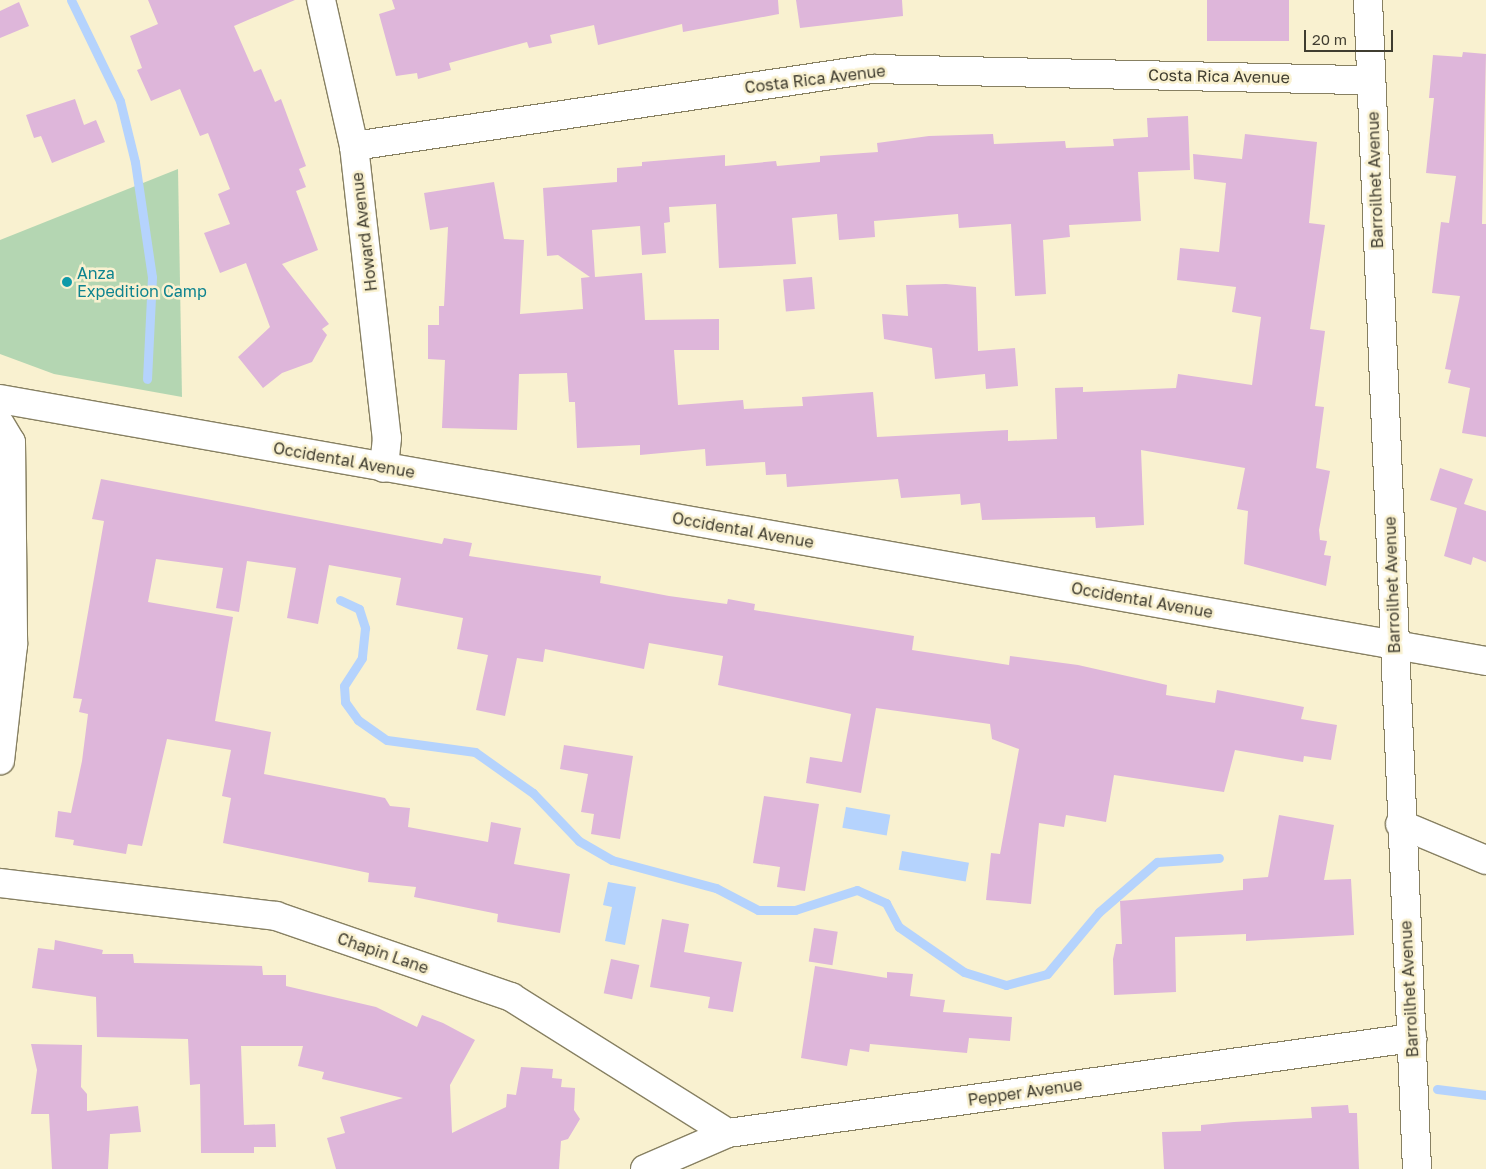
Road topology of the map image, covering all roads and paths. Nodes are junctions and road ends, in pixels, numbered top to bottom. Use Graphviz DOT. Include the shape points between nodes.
graph roads {
  1 [pos="321,0"];
  2 [pos="1368,0"];
  3 [pos="1371,80"];
  4 [pos="354,146"];
  5 [pos="0,399"];
  6 [pos="0,424"];
  7 [pos="384,468"];
  8 [pos="1395,644"];
  9 [pos="1486,661"];
  10 [pos="0,760"];
  11 [pos="1400,824"];
  12 [pos="1486,860"];
  13 [pos="0,883"];
  14 [pos="1412,1038"];
  15 [pos="728,1133"];
  16 [pos="645,1169"];
  17 [pos="1417,1169"];
  1 -- 4 [label="street, Howard Avenue"];
  2 -- 3 [label="street, Barroilhet Avenue"];
  3 -- 4 [label="street, Costa Rica Avenue" via="872,69"];
  3 -- 8 [label="street, Barroilhet Avenue"];
  4 -- 7 [label="street, Howard Avenue" via="387,438"];
  5 -- 7 [label="street, Occidental Avenue"];
  6 -- 10 [label="street" via="12,442 13,645"];
  7 -- 8 [label="street, Occidental Avenue"];
  8 -- 9 [label="street, Occidental Avenue"];
  8 -- 11 [label="street, Barroilhet Avenue"];
  11 -- 12 [label="street"];
  11 -- 14 [label="street, Barroilhet Avenue"];
  13 -- 15 [label="street, Chapin Lane" via="276,916 511,997"];
  14 -- 15 [label="street, Pepper Avenue"];
  14 -- 17 [label="street, Barroilhet Avenue"];
  15 -- 16 [label="street, Pepper Avenue"];
}
